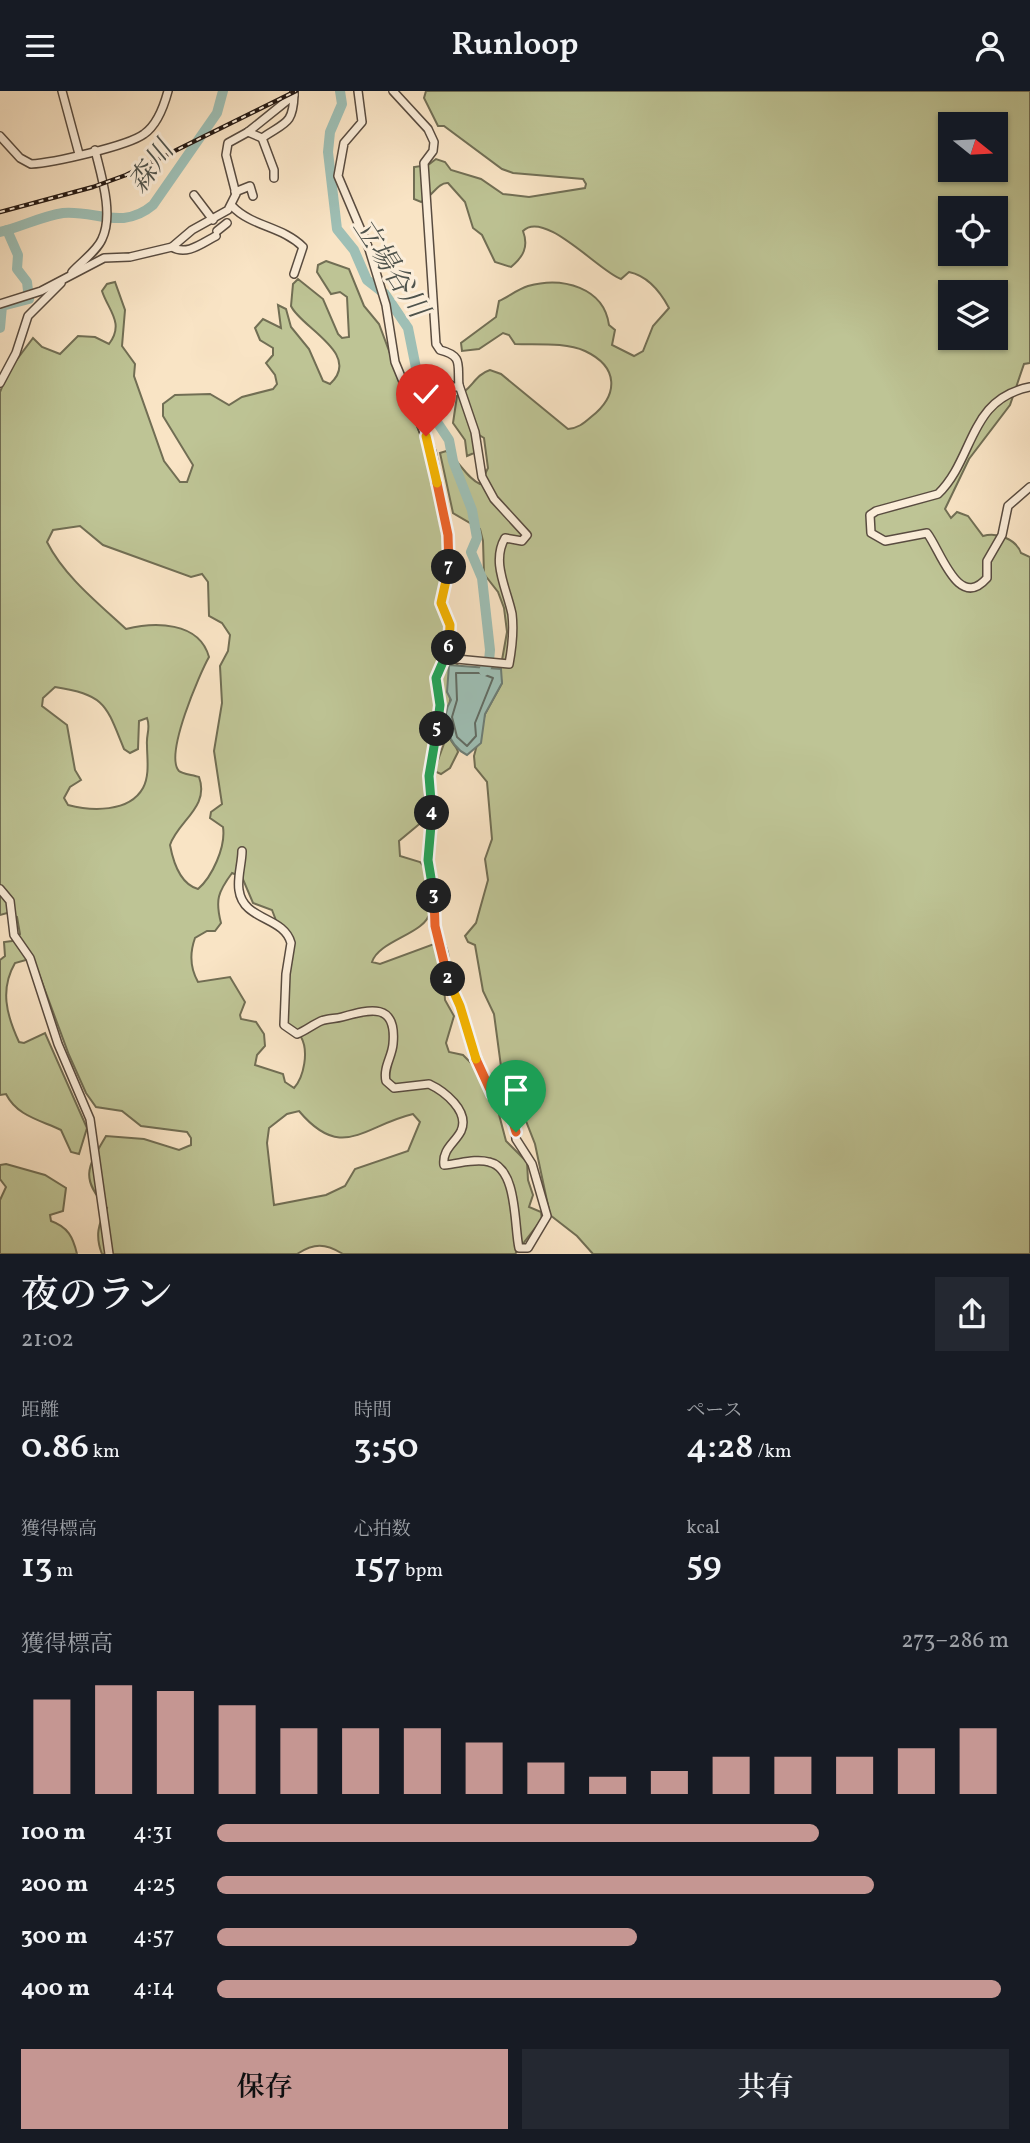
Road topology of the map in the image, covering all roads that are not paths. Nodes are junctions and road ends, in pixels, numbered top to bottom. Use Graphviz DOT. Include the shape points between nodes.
graph roads {
  1 [pos="62,91"];
  2 [pos="168,91"];
  3 [pos="358,91"];
  4 [pos="393,91"];
  5 [pos="294,93"];
  6 [pos="248,132"];
  7 [pos="0,136"];
  8 [pos="262,138"];
  9 [pos="95,150"];
  10 [pos="79,154"];
  11 [pos="274,178"];
  12 [pos="236,192"];
  13 [pos="194,195"];
  14 [pos="253,195"];
  15 [pos="232,206"];
  16 [pos="277,219"];
  17 [pos="212,221"];
  18 [pos="227,223"];
  19 [pos="268,226"];
  20 [pos="216,236"];
  21 [pos="172,247"];
  22 [pos="294,274"];
  23 [pos="69,276"];
  24 [pos="0,304"];
  25 [pos="0,383"];
  26 [pos="459,385"];
  27 [pos="1030,387"];
  28 [pos="450,397"];
  29 [pos="1030,487"];
  30 [pos="446,658"];
  31 [pos="242,851"];
  32 [pos="0,889"];
  33 [pos="109,1254"];
  1 -- 10 [label="street"];
  2 -- 9 [label="street" via="147,132"];
  3 -- 30 [label="street" via="362,122 344,142 338,176 369,249 386,305 395,362 432,452 448,535 449,571 441,603 451,632"];
  4 -- 26 [label="street" via="434,142 424,163 434,336 440,350 456,354"];
  5 -- 6 [label="street"];
  5 -- 8 [label="street" via="291,119"];
  6 -- 8 [label="street"];
  6 -- 12 [label="street" via="226,148"];
  7 -- 10 [label="street" via="31,164"];
  8 -- 11 [label="street"];
  9 -- 10 [label="street"];
  9 -- 23 [label="street" via="106,214 102,241"];
  12 -- 14 [label="street" via="250,186"];
  12 -- 15 [label="street"];
  13 -- 17 [label="street"];
  15 -- 17 [label="street"];
  15 -- 19 [label="street" via="246,219"];
  16 -- 19 [label="street"];
  17 -- 20 [label="street"];
  17 -- 21 [label="street"];
  18 -- 20 [label="street"];
  19 -- 22 [label="street" via="284,231 303,247"];
  20 -- 21 [label="street" via="185,251"];
  21 -- 23 [label="street" via="104,258"];
  23 -- 24 [label="street" via="23,299"];
  23 -- 25 [label="street" via="28,316"];
  26 -- 28 [label="street" via="453,387 436,374"];
  26 -- 30 [label="street" via="475,432 482,477 494,499 527,535 522,541 505,538 501,545 502,582 512,617 509,664"];
  27 -- 29 [label="street" via="1014,390 988,409 938,494 876,510 869,526 871,533 885,541 927,533 954,581 966,588 977,586 987,578 987,561 1002,535 1008,506"];
  30 -- 31 [label="street" via="436,678 440,705 429,776 432,829 428,860 435,926 470,1044 492,1094 515,1126 516,1139 537,1178 547,1216 527,1248 519,1248 517,1210 499,1167 488,1161 444,1165 445,1154 462,1125 452,1101 429,1083 401,1089 386,1081 393,1044 387,1015 377,1010 354,1012 320,1021 297,1034 284,1025 291,943 283,930 244,905 238,890"];
  32 -- 33 [label="street" via="10,901 14,935 30,958 54,1033 90,1119"];
}
